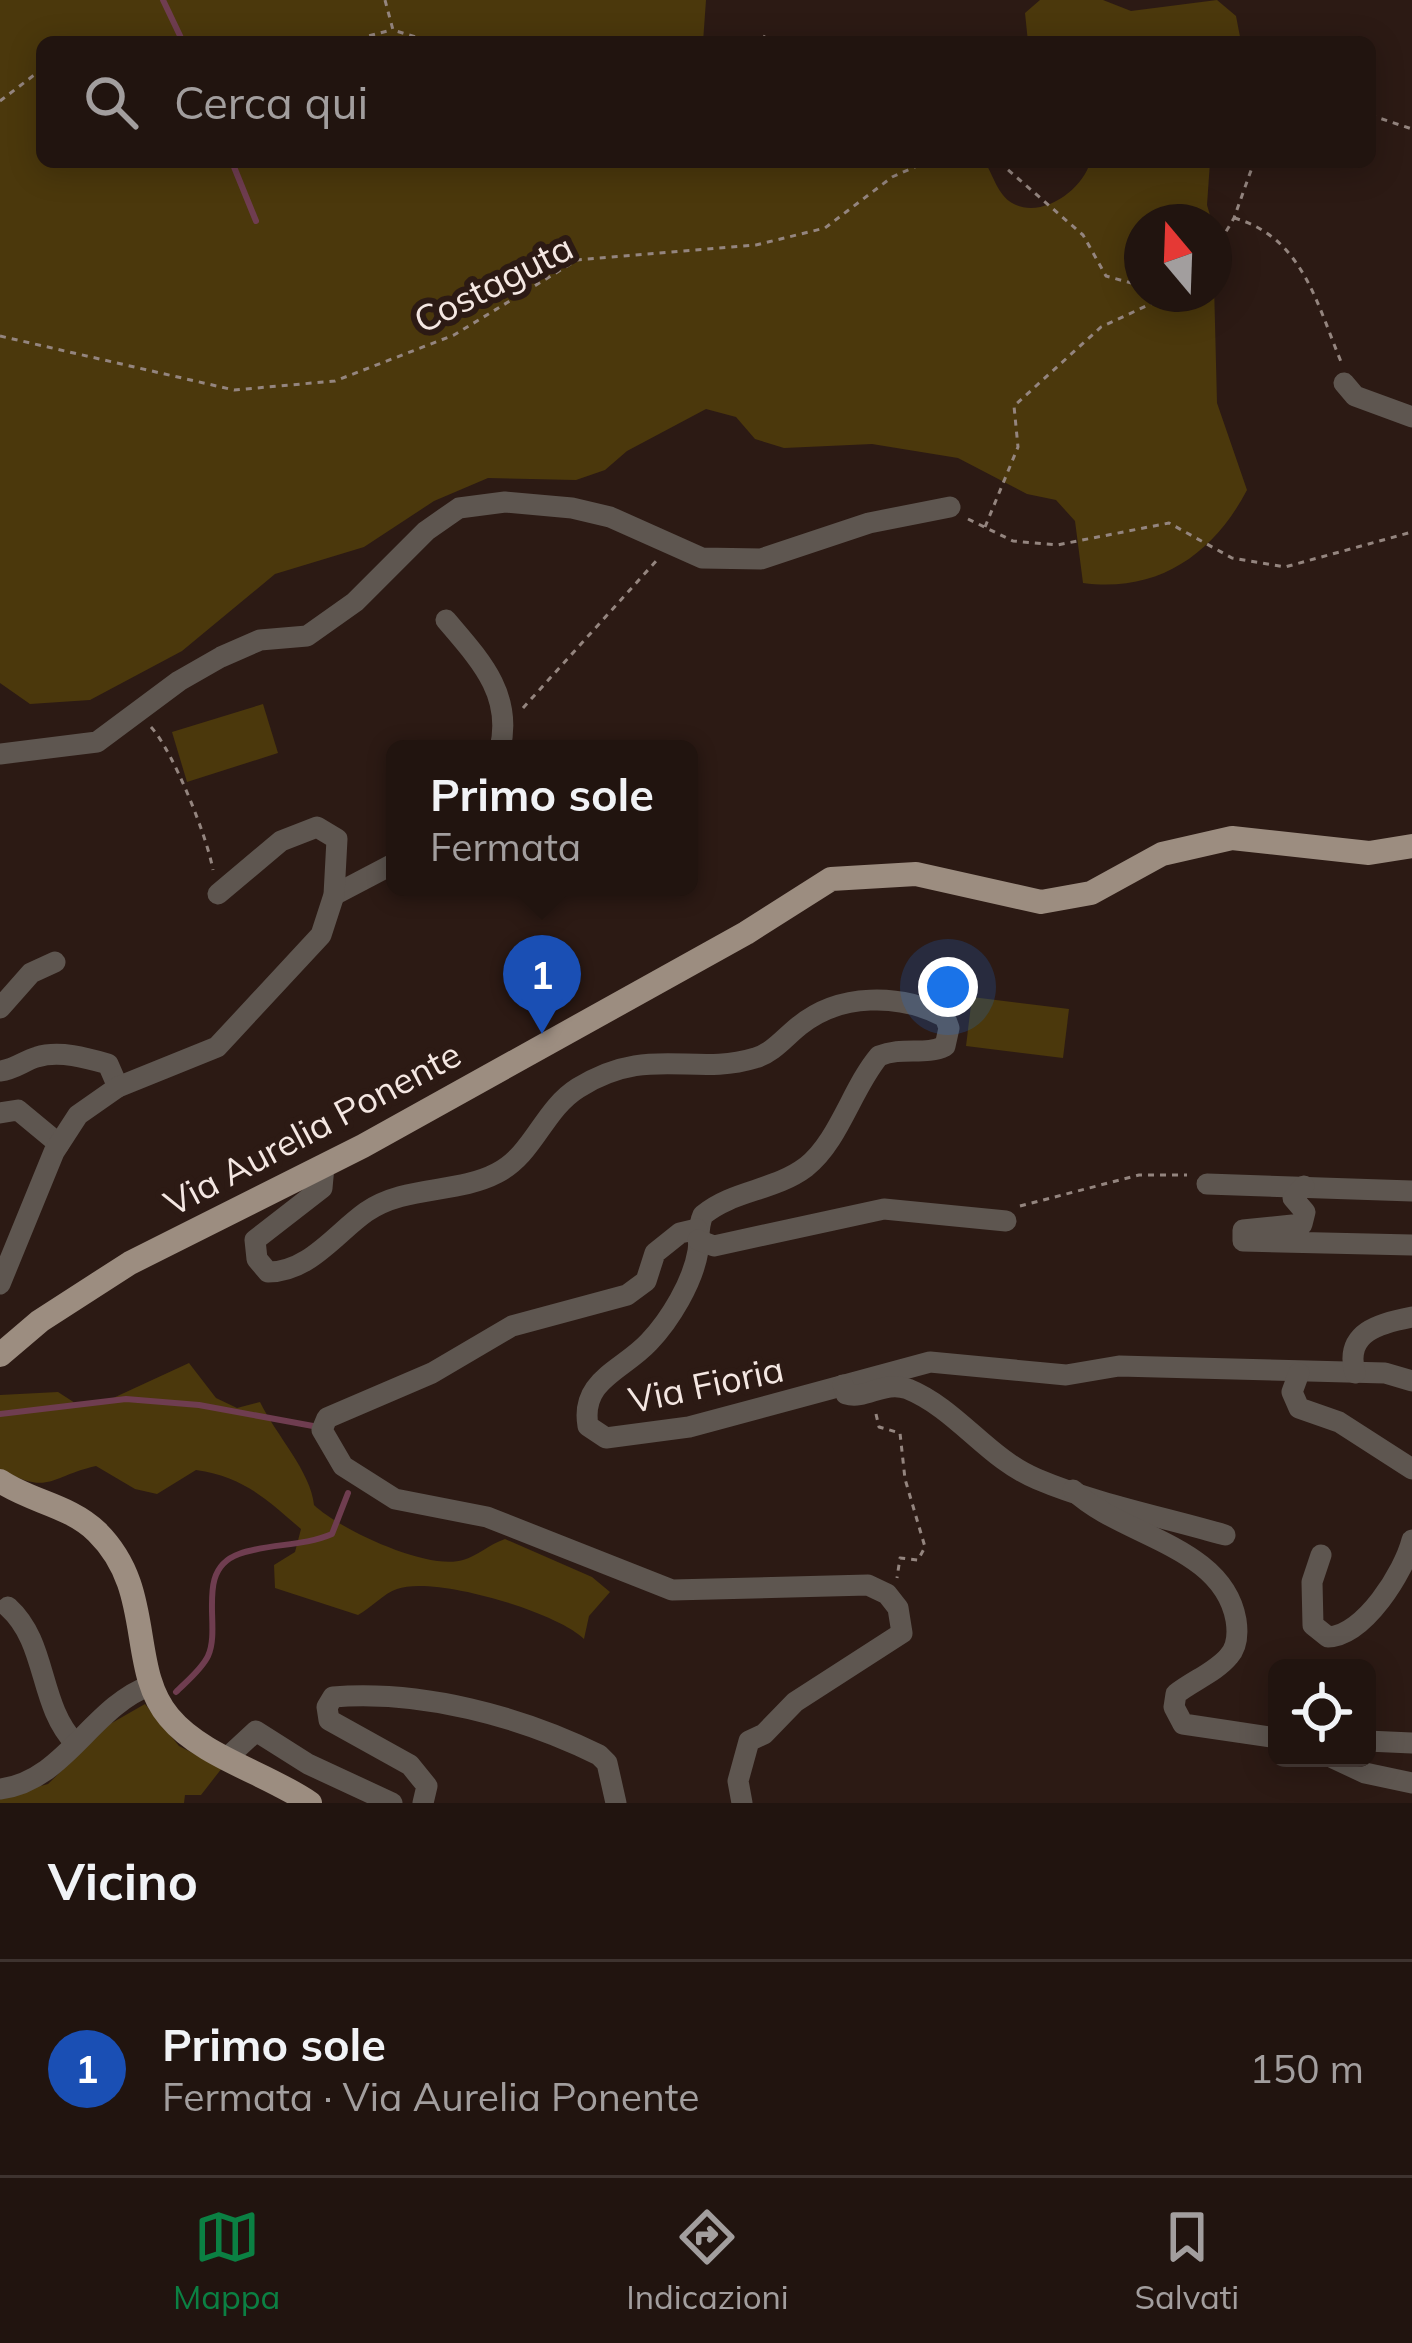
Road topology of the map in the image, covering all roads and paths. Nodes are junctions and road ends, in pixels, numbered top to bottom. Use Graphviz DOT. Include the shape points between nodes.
graph roads {
  1 [pos="385,0"];
  2 [pos="393,30"];
  3 [pos="370,36"];
  4 [pos="412,36"];
  5 [pos="36,74"];
  6 [pos="0,101"];
  7 [pos="1376,118"];
  8 [pos="1412,129"];
  9 [pos="912,168"];
  10 [pos="1006,168"];
  11 [pos="1252,168"];
  12 [pos="1234,218"];
  13 [pos="1232,221"];
  14 [pos="1124,281"];
  15 [pos="1133,312"];
  16 [pos="0,336"];
  17 [pos="1350,389"];
  18 [pos="1412,417"];
  19 [pos="950,507"];
  20 [pos="985,529"];
  21 [pos="1412,532"];
  22 [pos="672,544"];
  23 [pos="446,620"];
  24 [pos="138,712"];
  25 [pos="503,738"];
  26 [pos="0,754"];
  27 [pos="1412,846"];
  28 [pos="386,868"];
  29 [pos="218,894"];
  30 [pos="334,895"];
  31 [pos="55,962"];
  32 [pos="0,1008"];
  33 [pos="0,1071"];
  34 [pos="118,1087"];
  35 [pos="0,1113"];
  36 [pos="59,1144"];
  37 [pos="324,1166"];
  38 [pos="1207,1184"];
  39 [pos="1304,1186"];
  40 [pos="1412,1191"];
  41 [pos="1006,1221"];
  42 [pos="698,1234"];
  43 [pos="1412,1245"];
  44 [pos="0,1284"];
  45 [pos="1412,1317"];
  46 [pos="1356,1342"];
  47 [pos="0,1355"];
  48 [pos="1301,1373"];
  49 [pos="1355,1373"];
  50 [pos="1412,1381"];
  51 [pos="843,1385"];
  52 [pos="872,1389"];
  53 [pos="1412,1469"];
  54 [pos="0,1481"];
  55 [pos="1073,1490"];
  56 [pos="1225,1535"];
  57 [pos="1412,1540"];
  58 [pos="1321,1555"];
  59 [pos="887,1594"];
  60 [pos="8,1607"];
  61 [pos="151,1685"];
  62 [pos="1268,1737"];
  63 [pos="1376,1742"];
  64 [pos="75,1743"];
  65 [pos="1412,1743"];
  66 [pos="229,1756"];
  67 [pos="1352,1767"];
  68 [pos="1412,1783"];
  69 [pos="0,1790"];
  70 [pos="310,1803"];
  71 [pos="392,1803"];
  72 [pos="423,1803"];
  73 [pos="616,1803"];
  74 [pos="742,1803"];
  1 -- 2 [label="path"];
  2 -- 3 [label="path"];
  2 -- 4 [label="path"];
  5 -- 6 [label="path"];
  7 -- 8 [label="path"];
  9 -- 16 [label="path, Costaguta" via="825,228 756,245 578,260 454,335 335,381 234,390"];
  10 -- 14 [label="path" via="1083,236 1106,276"];
  11 -- 12 [label="path"];
  12 -- 13 [label="path"];
  12 -- 17 [label="path" via="1277,239 1309,278"];
  15 -- 20 [label="path" via="1101,327 1014,406 1018,447"];
  17 -- 18 [label="street"];
  19 -- 20 [label="path"];
  19 -- 22 [label="street" via="868,523 761,559 702,558"];
  20 -- 21 [label="path" via="1057,545 1168,523 1232,557 1285,567"];
  22 -- 24 [label="street" via="572,508 459,508 308,636 260,640 221,657"];
  22 -- 25 [label="path"];
  23 -- 25 [label="street" via="500,692"];
  24 -- 26 [label="street" via="98,742"];
  24 -- 29 [label="path" via="163,740 201,823"];
  27 -- 37 [label="main road, Via Aurelia Ponente" via="1369,853 1232,838 1162,854 1091,893 1041,902 916,874 831,879"];
  28 -- 30 [label="street"];
  29 -- 30 [label="street" via="281,841 317,827 337,839"];
  30 -- 34 [label="street" via="321,935 231,1037"];
  31 -- 32 [label="street" via="31,973"];
  33 -- 34 [label="street" via="38,1056 74,1055 108,1064"];
  34 -- 36 [label="street" via="78,1115"];
  35 -- 36 [label="street" via="17,1110"];
  36 -- 44 [label="street"];
  37 -- 42 [label="street" via="322,1189 255,1240 268,1272 286,1272 368,1210 494,1175 517,1159 553,1109 599,1077 661,1060 755,1058 818,1012 849,1002 909,1004 945,1017 945,1046 879,1056 810,1164 779,1184 716,1204"];
  37 -- 47 [label="main road, Via Aurelia Ponente" via="130,1263"];
  38 -- 39 [label="street"];
  38 -- 41 [label="path" via="1206,1175 1138,1175 1006,1209"];
  39 -- 40 [label="street"];
  39 -- 43 [label="street" via="1293,1198 1305,1212 1302,1224 1243,1230 1240,1237"];
  41 -- 42 [label="street" via="884,1209 713,1246"];
  42 -- 51 [label="street, Via Fioria" via="691,1275 649,1342 590,1390 588,1426 606,1438 689,1427"];
  42 -- 59 [label="street" via="680,1233 656,1253 646,1281 627,1294 512,1326 431,1373 327,1418 326,1443 343,1466 395,1499 488,1517 672,1590 856,1584"];
  45 -- 46 [label="street" via="1381,1322"];
  46 -- 48 [label="street"];
  46 -- 49 [label="street"];
  48 -- 49 [label="street, Via Fioria"];
  48 -- 51 [label="street, Via Fioria" via="1119,1366 1066,1375 930,1362"];
  48 -- 53 [label="street" via="1292,1391 1299,1408 1339,1422"];
  49 -- 50 [label="street, Via Fioria"];
  51 -- 52 [label="street" via="856,1396"];
  52 -- 55 [label="street" via="899,1387 933,1402 1012,1465"];
  52 -- 59 [label="path" via="879,1427 900,1432 904,1479 925,1547 919,1560 900,1558"];
  54 -- 61 [label="main road" via="85,1522 117,1558 140,1609"];
  55 -- 56 [label="street"];
  55 -- 62 [label="street" via="1196,1562 1231,1600 1237,1644 1176,1694 1183,1724"];
  57 -- 58 [label="street" via="1401,1568 1341,1636 1313,1625"];
  59 -- 74 [label="street" via="902,1634 794,1702 749,1741 738,1781"];
  60 -- 64 [label="street" via="24,1621 53,1715"];
  61 -- 64 [label="street" via="108,1708"];
  61 -- 66 [label="main road" via="173,1722"];
  63 -- 65 [label="street"];
  64 -- 69 [label="street" via="42,1775"];
  66 -- 70 [label="main road"];
  66 -- 71 [label="street" via="256,1731"];
  67 -- 68 [label="street"];
  72 -- 73 [label="street" via="427,1786 410,1765 329,1720 333,1697 454,1707 536,1724 599,1755"];
}
